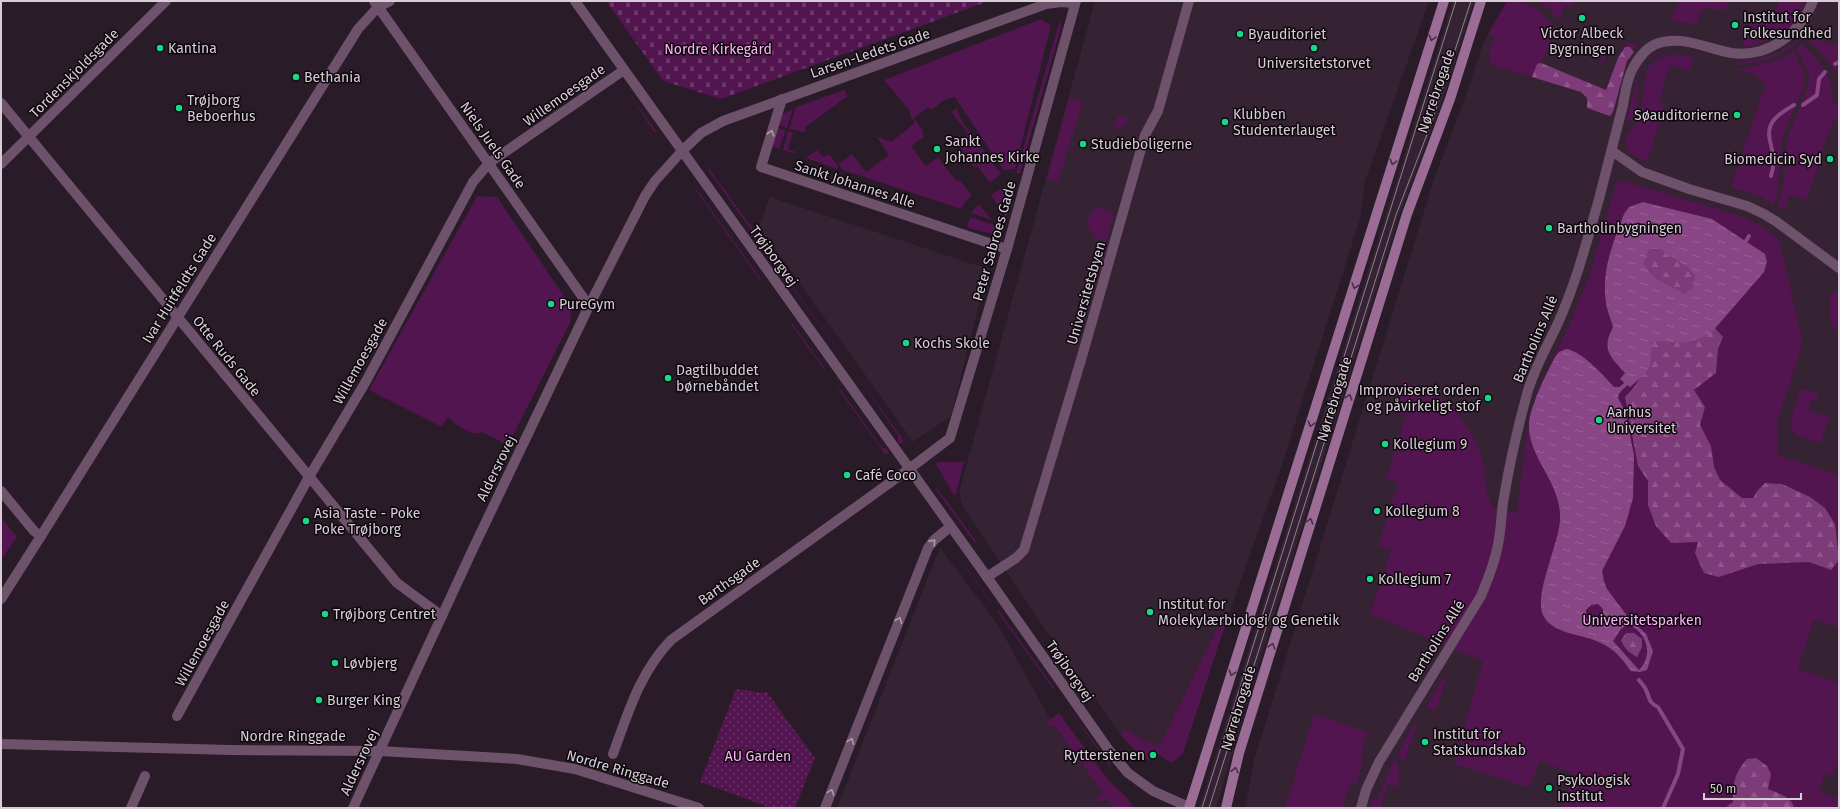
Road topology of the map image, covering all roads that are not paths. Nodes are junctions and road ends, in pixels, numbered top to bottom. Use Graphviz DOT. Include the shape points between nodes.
graph roads {
  1 [pos="166,1"];
  2 [pos="390,1"];
  3 [pos="575,1"];
  4 [pos="1189,1"];
  5 [pos="1444,1"];
  6 [pos="1481,1"];
  7 [pos="1813,1"];
  8 [pos="1075,2"];
  9 [pos="376,4"];
  10 [pos="624,70"];
  11 [pos="782,99"];
  12 [pos="1,103"];
  13 [pos="28,137"];
  14 [pos="682,151"];
  15 [pos="1612,151"];
  16 [pos="489,163"];
  17 [pos="1,164"];
  18 [pos="1007,249"];
  19 [pos="1839,268"];
  20 [pos="589,306"];
  21 [pos="178,318"];
  22 [pos="909,469"];
  23 [pos="309,477"];
  24 [pos="1,491"];
  25 [pos="950,527"];
  26 [pos="41,536"];
  27 [pos="987,577"];
  28 [pos="1,598"];
  29 [pos="442,616"];
  30 [pos="177,716"];
  31 [pos="1,744"];
  32 [pos="380,751"];
  33 [pos="613,754"];
  34 [pos="145,776"];
  35 [pos="131,808"];
  36 [pos="353,808"];
  37 [pos="699,808"];
  38 [pos="825,808"];
  39 [pos="1189,808"];
  40 [pos="1226,808"];
  41 [pos="1361,808"];
  1 -- 13 [label="street, Tordenskjoldsgade"];
  2 -- 9 [label="street, Ivar Huitfeldts Gade"];
  3 -- 10 [label="street, Trøjborgvej"];
  4 -- 27 [label="street, Universitetsbyen" via="1158,111 1145,135 1024,550"];
  5 -- 39 [label="main road, Nørrebrogade, one-way"];
  40 -- 6 [label="main road, Nørrebrogade, one-way" via="1239,753 1405,222 1450,99"];
  7 -- 15 [label="street, Bartholins Allé" via="1795,31 1767,49 1750,53 1732,53 1691,42 1666,41 1647,49 1631,70"];
  8 -- 11 [label="street, Larsen-Ledets Gade" via="1046,4"];
  8 -- 18 [label="street, Peter Sabroes Gade"];
  9 -- 16 [label="street, Niels Juels Gade"];
  9 -- 21 [label="street, Ivar Huitfeldts Gade"];
  10 -- 14 [label="street, Trøjborgvej"];
  10 -- 16 [label="street, Willemoesgade"];
  11 -- 14 [label="street, Larsen-Ledets Gade" via="713,126"];
  18 -- 11 [label="street, Sankt Johannes Alle, one-way" via="761,167"];
  12 -- 13 [label="street, Otte Ruds Gade"];
  13 -- 17 [label="street, Tordenskjoldsgade"];
  13 -- 21 [label="street, Otte Ruds Gade"];
  14 -- 20 [label="street, Aldersrovej" via="654,181 645,196"];
  14 -- 22 [label="street, Trøjborgvej"];
  15 -- 19 [label="street" via="1642,172 1747,206 1764,214"];
  15 -- 41 [label="street, Bartholins Allé" via="1579,269 1558,324 1530,382 1516,433 1498,547 1491,572 1481,596 1379,762"];
  16 -- 20 [label="street, Niels Juels Gade"];
  16 -- 23 [label="street, Willemoesgade" via="473,182 360,391"];
  18 -- 22 [label="street, Peter Sabroes Gade" via="950,438"];
  20 -- 29 [label="street, Aldersrovej"];
  21 -- 23 [label="street, Otte Ruds Gade"];
  21 -- 26 [label="street, Ivar Huitfeldts Gade"];
  22 -- 25 [label="street, Trøjborgvej"];
  22 -- 33 [label="street, Barthsgade" via="671,640 654,661 635,694"];
  23 -- 29 [label="street, Otte Ruds Gade" via="397,583"];
  23 -- 30 [label="street, Willemoesgade"];
  24 -- 26 [label="street"];
  25 -- 27 [label="street, Trøjborgvej"];
  38 -- 25 [label="street, one-way" via="928,548"];
  26 -- 28 [label="street, Ivar Huitfeldts Gade"];
  27 -- 39 [label="street, Trøjborgvej" via="1128,773 1153,791"];
  29 -- 32 [label="street, Aldersrovej"];
  31 -- 32 [label="street, Nordre Ringgade"];
  32 -- 36 [label="street, Aldersrovej"];
  32 -- 37 [label="street, Nordre Ringgade" via="517,758 575,769"];
  34 -- 35 [label="street"];
}
